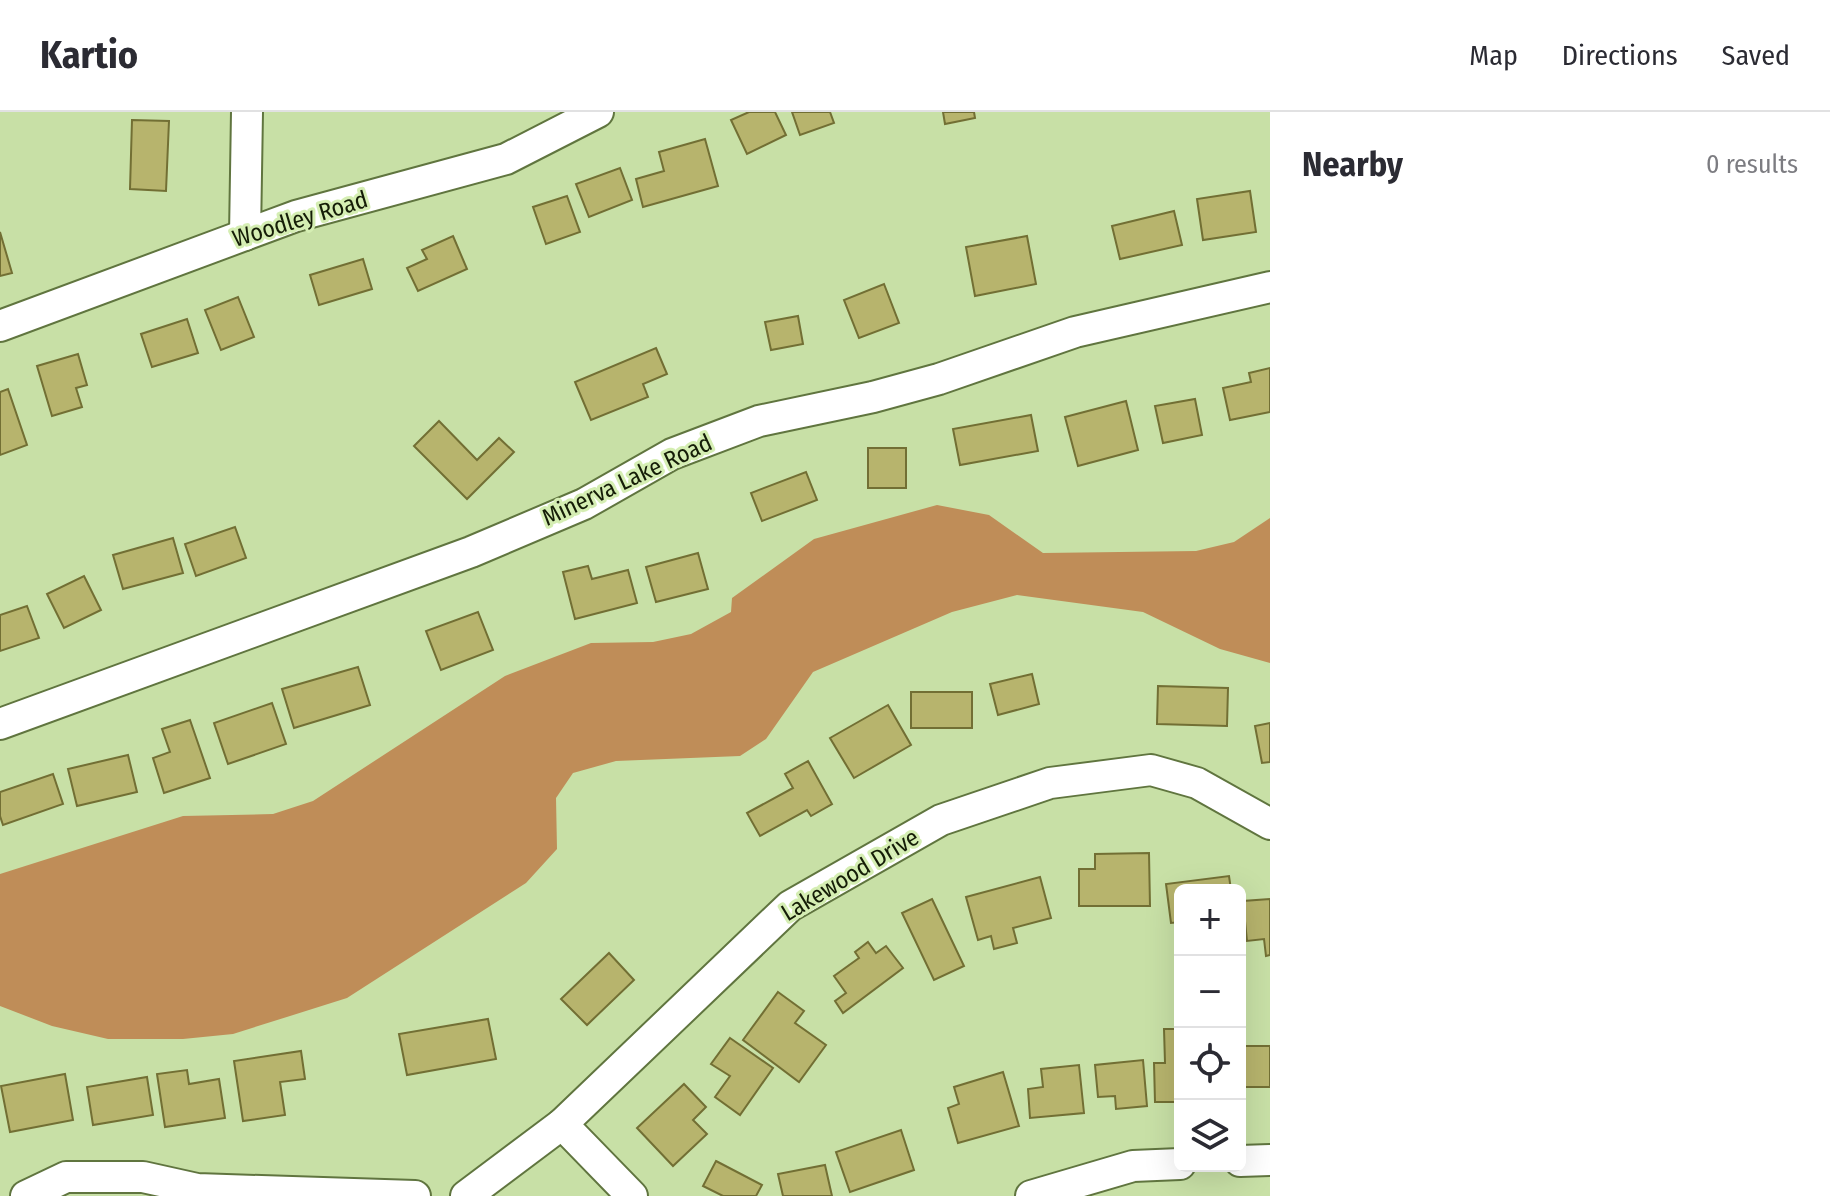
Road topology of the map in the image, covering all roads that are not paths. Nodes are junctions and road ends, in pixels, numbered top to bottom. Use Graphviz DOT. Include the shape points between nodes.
graph roads {
  1 [pos="247,112"];
  2 [pos="598,112"];
  3 [pos="245,235"];
  4 [pos="1270,287"];
  5 [pos="0,326"];
  6 [pos="0,724"];
  7 [pos="1270,824"];
  8 [pos="562,1124"];
  9 [pos="1270,1160"];
  10 [pos="1246,1161"];
  11 [pos="1174,1164"];
  12 [pos="202,1193"];
  13 [pos="26,1196"];
  14 [pos="415,1196"];
  15 [pos="466,1196"];
  16 [pos="632,1196"];
  17 [pos="1031,1196"];
  1 -- 3 [label="street"];
  2 -- 3 [label="street, Woodley Road" via="506,159"];
  3 -- 5 [label="street, Woodley Road"];
  4 -- 6 [label="street, Minerva Lake Road" via="1075,332 939,379 759,421 672,454 584,504 471,552"];
  7 -- 8 [label="street, Lakewood Drive" via="1197,783 1151,770 1050,783 941,820 790,906"];
  8 -- 15 [label="street, Lakewood Drive"];
  8 -- 16 [label="street"];
  9 -- 10 [label="street"];
  11 -- 17 [label="street" via="1133,1166"];
  12 -- 13 [label="street" via="143,1177 66,1177"];
  12 -- 14 [label="street"];
}
